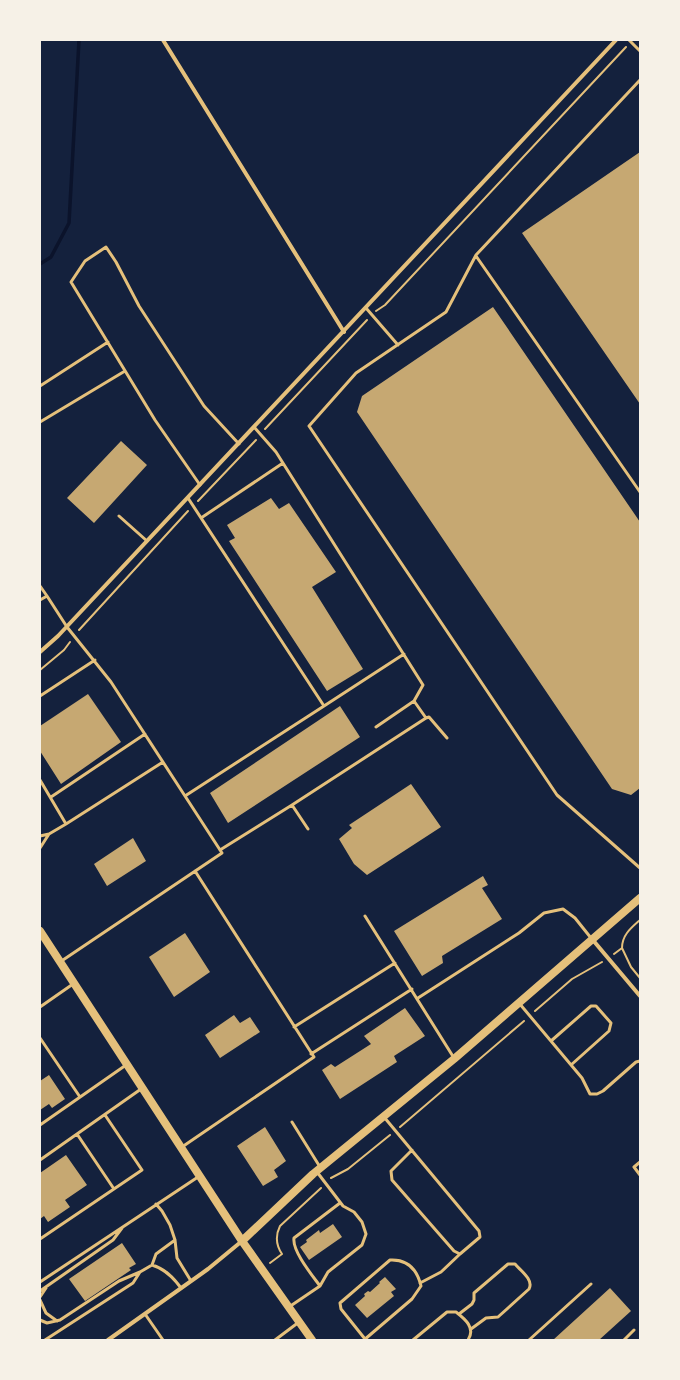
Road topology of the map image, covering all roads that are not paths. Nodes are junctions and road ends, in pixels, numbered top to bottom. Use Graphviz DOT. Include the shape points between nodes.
graph roads {
  1 [pos="163,40"];
  2 [pos="614,41"];
  3 [pos="630,41"];
  4 [pos="640,50"];
  5 [pos="640,80"];
  6 [pos="476,256"];
  7 [pos="366,308"];
  8 [pos="344,332"];
  9 [pos="108,342"];
  10 [pos="398,345"];
  11 [pos="125,371"];
  12 [pos="40,386"];
  13 [pos="40,422"];
  14 [pos="254,427"];
  15 [pos="238,444"];
  16 [pos="283,463"];
  17 [pos="200,485"];
  18 [pos="640,492"];
  19 [pos="188,498"];
  20 [pos="119,516"];
  21 [pos="201,518"];
  22 [pos="147,542"];
  23 [pos="40,586"];
  24 [pos="47,596"];
  25 [pos="40,600"];
  26 [pos="67,626"];
  27 [pos="40,652"];
  28 [pos="404,654"];
  29 [pos="94,660"];
  30 [pos="40,696"];
  31 [pos="414,701"];
  32 [pos="324,706"];
  33 [pos="426,718"];
  34 [pos="376,727"];
  35 [pos="144,734"];
  36 [pos="447,738"];
  37 [pos="163,762"];
  38 [pos="40,780"];
  39 [pos="185,796"];
  40 [pos="51,797"];
  41 [pos="292,805"];
  42 [pos="66,824"];
  43 [pos="308,829"];
  44 [pos="49,834"];
  45 [pos="40,836"];
  46 [pos="40,848"];
  47 [pos="220,850"];
  48 [pos="640,868"];
  49 [pos="196,871"];
  50 [pos="640,898"];
  51 [pos="365,916"];
  52 [pos="41,934"];
  53 [pos="592,939"];
  54 [pos="60,962"];
  55 [pos="395,963"];
  56 [pos="74,983"];
  57 [pos="412,989"];
  58 [pos="640,996"];
  59 [pos="418,998"];
  60 [pos="519,1003"];
  61 [pos="40,1007"];
  62 [pos="294,1027"];
  63 [pos="40,1038"];
  64 [pos="551,1041"];
  65 [pos="312,1054"];
  66 [pos="454,1059"];
  67 [pos="640,1061"];
  68 [pos="127,1064"];
  69 [pos="571,1065"];
  70 [pos="143,1088"];
  71 [pos="80,1097"];
  72 [pos="104,1115"];
  73 [pos="384,1117"];
  74 [pos="292,1122"];
  75 [pos="40,1125"];
  76 [pos="77,1134"];
  77 [pos="182,1147"];
  78 [pos="412,1150"];
  79 [pos="40,1160"];
  80 [pos="640,1162"];
  81 [pos="319,1170"];
  82 [pos="640,1175"];
  83 [pos="200,1176"];
  84 [pos="114,1189"];
  85 [pos="340,1203"];
  86 [pos="156,1204"];
  87 [pos="125,1225"];
  88 [pos="40,1239"];
  89 [pos="175,1240"];
  90 [pos="242,1241"];
  91 [pos="460,1254"];
  92 [pos="152,1265"];
  93 [pos="140,1272"];
  94 [pos="191,1281"];
  95 [pos="40,1282"];
  96 [pos="420,1283"];
  97 [pos="591,1284"];
  98 [pos="320,1286"];
  99 [pos="47,1287"];
  100 [pos="181,1288"];
  101 [pos="40,1291"];
  102 [pos="40,1297"];
  103 [pos="40,1300"];
  104 [pos="289,1307"];
  105 [pos="144,1314"];
  106 [pos="459,1314"];
  107 [pos="40,1320"];
  108 [pos="57,1321"];
  109 [pos="300,1322"];
  110 [pos="471,1329"];
  111 [pos="634,1330"];
  112 [pos="45,1340"];
  113 [pos="108,1340"];
  114 [pos="163,1340"];
  115 [pos="275,1340"];
  116 [pos="312,1340"];
  117 [pos="365,1340"];
  118 [pos="413,1340"];
  119 [pos="468,1340"];
  120 [pos="529,1340"];
  121 [pos="624,1340"];
  1 -- 8 [label="street"];
  2 -- 7 [label="street"];
  3 -- 4 [label="lane"];
  5 -- 6 [label="lane"];
  6 -- 10 [label="lane" via="446,312"];
  6 -- 18 [label="lane"];
  7 -- 8 [label="street"];
  7 -- 10 [label="lane"];
  8 -- 14 [label="street"];
  9 -- 11 [label="lane"];
  9 -- 12 [label="lane"];
  9 -- 15 [label="lane" via="71,282 85,260 106,246 139,306 204,406"];
  10 -- 48 [label="lane" via="356,373 309,426 557,795"];
  11 -- 13 [label="lane"];
  11 -- 17 [label="lane"];
  14 -- 15 [label="street"];
  14 -- 16 [label="lane"];
  15 -- 17 [label="street"];
  16 -- 21 [label="lane"];
  16 -- 28 [label="lane"];
  17 -- 19 [label="street"];
  19 -- 21 [label="lane"];
  19 -- 22 [label="street"];
  20 -- 22 [label="lane"];
  21 -- 32 [label="lane"];
  22 -- 26 [label="street"];
  23 -- 24 [label="lane"];
  24 -- 25 [label="lane"];
  24 -- 26 [label="lane"];
  26 -- 27 [label="street"];
  26 -- 29 [label="lane"];
  28 -- 31 [label="lane" via="423,685"];
  28 -- 32 [label="lane"];
  29 -- 30 [label="lane"];
  29 -- 35 [label="lane"];
  31 -- 33 [label="lane"];
  31 -- 34 [label="lane"];
  32 -- 39 [label="lane"];
  33 -- 36 [label="lane" via="430,718"];
  33 -- 41 [label="lane"];
  35 -- 37 [label="lane"];
  35 -- 40 [label="lane"];
  37 -- 39 [label="lane"];
  37 -- 42 [label="lane"];
  38 -- 40 [label="lane"];
  39 -- 47 [label="lane"];
  40 -- 42 [label="lane"];
  41 -- 43 [label="lane"];
  41 -- 47 [label="lane"];
  42 -- 44 [label="lane"];
  44 -- 45 [label="lane"];
  44 -- 46 [label="lane"];
  47 -- 49 [label="lane" via="222,853"];
  49 -- 54 [label="lane"];
  49 -- 62 [label="lane"];
  50 -- 53 [label="main road"];
  51 -- 55 [label="lane"];
  52 -- 54 [label="main road"];
  53 -- 58 [label="street"];
  53 -- 59 [label="lane" via="575,918 563,909 544,914"];
  53 -- 60 [label="main road"];
  54 -- 56 [label="main road"];
  55 -- 57 [label="lane"];
  55 -- 62 [label="lane"];
  56 -- 61 [label="lane"];
  56 -- 68 [label="main road"];
  57 -- 59 [label="lane"];
  57 -- 65 [label="lane"];
  59 -- 66 [label="lane"];
  60 -- 64 [label="lane"];
  60 -- 66 [label="main road"];
  62 -- 65 [label="lane"];
  63 -- 71 [label="lane"];
  64 -- 69 [label="lane"];
  64 -- 69 [label="lane" via="592,1006 596,1006 611,1023 609,1031"];
  65 -- 77 [label="lane" via="314,1057"];
  66 -- 73 [label="main road"];
  67 -- 69 [label="lane" via="597,1094 590,1094 582,1078"];
  68 -- 70 [label="main road"];
  68 -- 71 [label="lane"];
  70 -- 72 [label="lane"];
  70 -- 77 [label="main road"];
  71 -- 75 [label="lane"];
  72 -- 76 [label="lane"];
  72 -- 84 [label="lane" via="142,1170"];
  73 -- 78 [label="lane"];
  73 -- 81 [label="main road"];
  74 -- 81 [label="lane"];
  76 -- 79 [label="lane"];
  76 -- 84 [label="lane"];
  77 -- 83 [label="main road"];
  78 -- 91 [label="lane" via="480,1233 480,1237"];
  78 -- 91 [label="lane" via="391,1171 392,1180 454,1251"];
  80 -- 82 [label="lane" via="634,1167"];
  81 -- 85 [label="lane"];
  81 -- 90 [label="main road"];
  83 -- 86 [label="lane"];
  83 -- 90 [label="main road"];
  84 -- 88 [label="lane"];
  85 -- 98 [label="lane" via="354,1212 362,1222 366,1234 362,1245 328,1272"];
  85 -- 98 [label="lane" via="294,1238 293,1244"];
  86 -- 87 [label="lane"];
  86 -- 89 [label="lane" via="170,1225"];
  87 -- 95 [label="lane"];
  87 -- 99 [label="lane" via="113,1240"];
  89 -- 92 [label="lane" via="156,1254"];
  89 -- 94 [label="lane" via="177,1258"];
  90 -- 94 [label="street"];
  90 -- 104 [label="main road"];
  91 -- 96 [label="lane" via="441,1272"];
  92 -- 93 [label="lane"];
  92 -- 100 [label="lane" via="173,1277"];
  93 -- 108 [label="lane" via="119,1281"];
  93 -- 112 [label="lane" via="133,1283"];
  94 -- 100 [label="street"];
  96 -- 117 [label="lane" via="421,1286 412,1298"];
  96 -- 117 [label="lane" via="410,1266 401,1260 390,1260 340,1303 341,1309"];
  97 -- 120 [label="lane"];
  98 -- 104 [label="lane"];
  99 -- 101 [label="lane"];
  99 -- 102 [label="lane"];
  100 -- 105 [label="street"];
  103 -- 108 [label="lane" via="46,1313"];
  104 -- 109 [label="main road"];
  105 -- 113 [label="street"];
  105 -- 114 [label="lane"];
  106 -- 110 [label="lane"];
  106 -- 110 [label="lane" via="472,1304 474,1293 508,1264 515,1264 530,1281 529,1289 498,1317 486,1318"];
  106 -- 118 [label="lane" via="447,1312"];
  107 -- 108 [label="lane" via="46,1323"];
  109 -- 115 [label="lane"];
  109 -- 116 [label="main road"];
  110 -- 119 [label="lane"];
  111 -- 121 [label="lane"];
}
